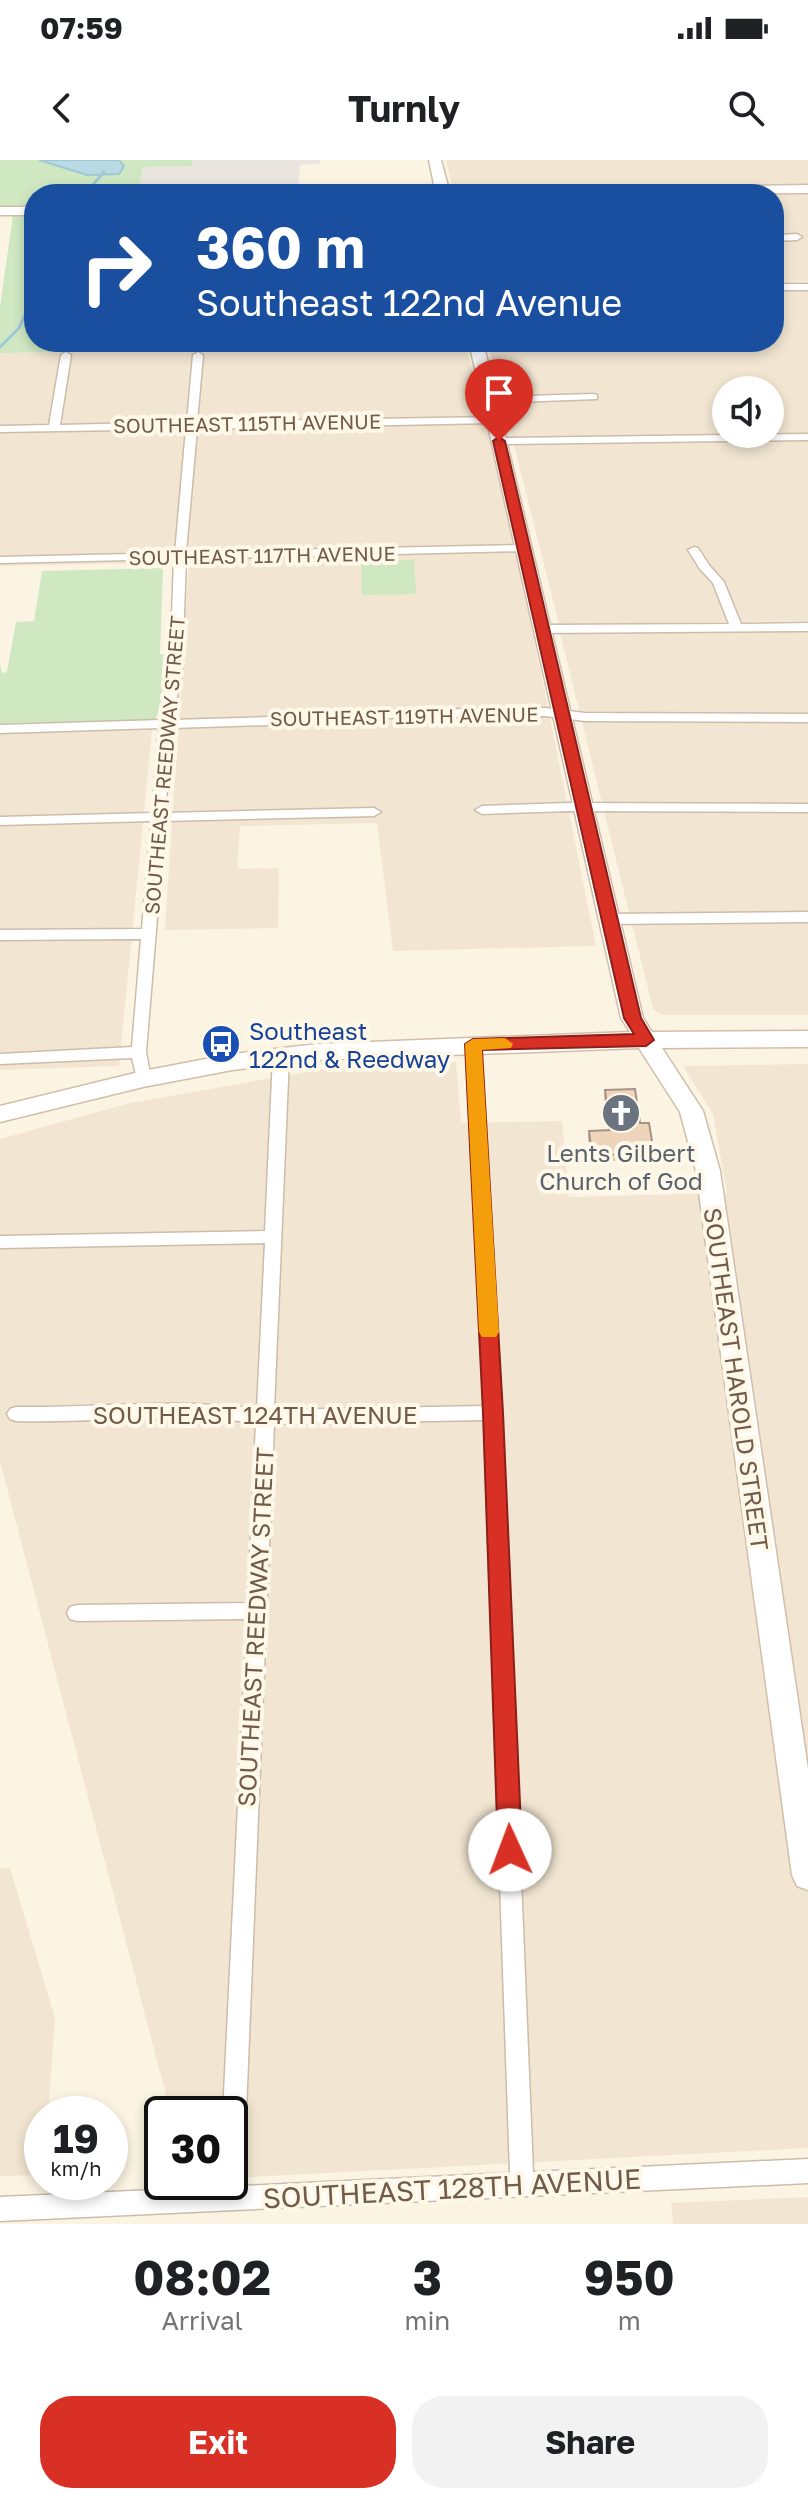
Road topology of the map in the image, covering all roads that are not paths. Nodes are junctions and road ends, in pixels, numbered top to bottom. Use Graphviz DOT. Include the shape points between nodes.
graph roads {
  1 [pos="435,160"];
  2 [pos="441,184"];
  3 [pos="808,189"];
  4 [pos="784,190"];
  5 [pos="0,211"];
  6 [pos="24,211"];
  7 [pos="797,237"];
  8 [pos="784,238"];
  9 [pos="784,287"];
  10 [pos="808,287"];
  11 [pos="478,352"];
  12 [pos="66,355"];
  13 [pos="198,355"];
  14 [pos="593,397"];
  15 [pos="490,400"];
  16 [pos="494,420"];
  17 [pos="190,425"];
  18 [pos="54,428"];
  19 [pos="0,429"];
  20 [pos="808,437"];
  21 [pos="499,441"];
  22 [pos="524,548"];
  23 [pos="694,550"];
  24 [pos="180,557"];
  25 [pos="0,560"];
  26 [pos="736,627"];
  27 [pos="808,627"];
  28 [pos="543,629"];
  29 [pos="562,714"];
  30 [pos="808,718"];
  31 [pos="166,725"];
  32 [pos="0,729"];
  33 [pos="808,808"];
  34 [pos="584,809"];
  35 [pos="482,810"];
  36 [pos="374,812"];
  37 [pos="157,819"];
  38 [pos="0,821"];
  39 [pos="808,917"];
  40 [pos="609,919"];
  41 [pos="149,934"];
  42 [pos="0,935"];
  43 [pos="808,1039"];
  44 [pos="646,1040"];
  45 [pos="473,1044"];
  46 [pos="139,1052"];
  47 [pos="281,1056"];
  48 [pos="0,1059"];
  49 [pos="143,1079"];
  50 [pos="0,1114"];
  51 [pos="273,1237"];
  52 [pos="0,1242"];
  53 [pos="493,1413"];
  54 [pos="16,1414"];
  55 [pos="265,1417"];
  56 [pos="255,1611"];
  57 [pos="77,1613"];
  58 [pos="808,1875"];
  59 [pos="235,2096"];
  60 [pos="808,2171"];
  61 [pos="522,2185"];
  62 [pos="248,2197"];
  63 [pos="189,2200"];
  64 [pos="0,2209"];
  1 -- 2 [label="street"];
  3 -- 4 [label="street"];
  5 -- 6 [label="street"];
  7 -- 8 [label="street"];
  9 -- 10 [label="street"];
  11 -- 15 [label="street, SOUTHEAST HAROLD STREET"];
  12 -- 18 [label="street"];
  13 -- 17 [label="street, SOUTHEAST REEDWAY STREET"];
  14 -- 15 [label="street"];
  15 -- 16 [label="street, SOUTHEAST HAROLD STREET"];
  16 -- 17 [label="street, SOUTHEAST 115TH AVENUE"];
  16 -- 21 [label="street, SOUTHEAST HAROLD STREET"];
  17 -- 18 [label="street, SOUTHEAST 115TH AVENUE"];
  17 -- 24 [label="street, SOUTHEAST REEDWAY STREET"];
  18 -- 19 [label="street, SOUTHEAST 115TH AVENUE"];
  20 -- 21 [label="street"];
  21 -- 22 [label="street, SOUTHEAST HAROLD STREET"];
  22 -- 24 [label="street, SOUTHEAST 117TH AVENUE"];
  22 -- 28 [label="street, SOUTHEAST HAROLD STREET"];
  23 -- 26 [label="street" via="718,582"];
  24 -- 25 [label="street, SOUTHEAST 117TH AVENUE"];
  24 -- 31 [label="street, SOUTHEAST REEDWAY STREET" via="176,669"];
  26 -- 27 [label="street"];
  26 -- 28 [label="street"];
  28 -- 29 [label="street, SOUTHEAST HAROLD STREET"];
  29 -- 30 [label="street, SOUTHEAST 119TH AVENUE"];
  29 -- 31 [label="street, SOUTHEAST 119TH AVENUE" via="388,714"];
  29 -- 34 [label="street, SOUTHEAST HAROLD STREET"];
  31 -- 32 [label="street, SOUTHEAST 119TH AVENUE"];
  31 -- 37 [label="street, SOUTHEAST REEDWAY STREET"];
  33 -- 34 [label="street"];
  34 -- 35 [label="street"];
  34 -- 40 [label="street, SOUTHEAST HAROLD STREET"];
  36 -- 37 [label="street"];
  37 -- 38 [label="street"];
  37 -- 41 [label="street, SOUTHEAST REEDWAY STREET"];
  39 -- 40 [label="street"];
  40 -- 44 [label="street, SOUTHEAST HAROLD STREET" via="632,1018"];
  41 -- 42 [label="street"];
  41 -- 46 [label="street, SOUTHEAST REEDWAY STREET"];
  43 -- 44 [label="street"];
  44 -- 45 [label="street"];
  44 -- 58 [label="street, SOUTHEAST HAROLD STREET" via="691,1111 708,1171"];
  45 -- 47 [label="street"];
  45 -- 53 [label="street"];
  46 -- 48 [label="street"];
  46 -- 49 [label="street, SOUTHEAST REEDWAY STREET"];
  47 -- 49 [label="street"];
  47 -- 51 [label="street, SOUTHEAST REEDWAY STREET"];
  49 -- 50 [label="street"];
  51 -- 52 [label="street"];
  51 -- 55 [label="street, SOUTHEAST REEDWAY STREET"];
  53 -- 55 [label="street, SOUTHEAST 124TH AVENUE"];
  53 -- 61 [label="street"];
  54 -- 55 [label="street, SOUTHEAST 124TH AVENUE" via="221,1411"];
  55 -- 56 [label="street, SOUTHEAST REEDWAY STREET"];
  56 -- 57 [label="street"];
  56 -- 59 [label="street, SOUTHEAST REEDWAY STREET"];
  60 -- 61 [label="street, SOUTHEAST 128TH AVENUE"];
  61 -- 62 [label="street, SOUTHEAST 128TH AVENUE"];
  63 -- 64 [label="street, SOUTHEAST 128TH AVENUE"];
}
